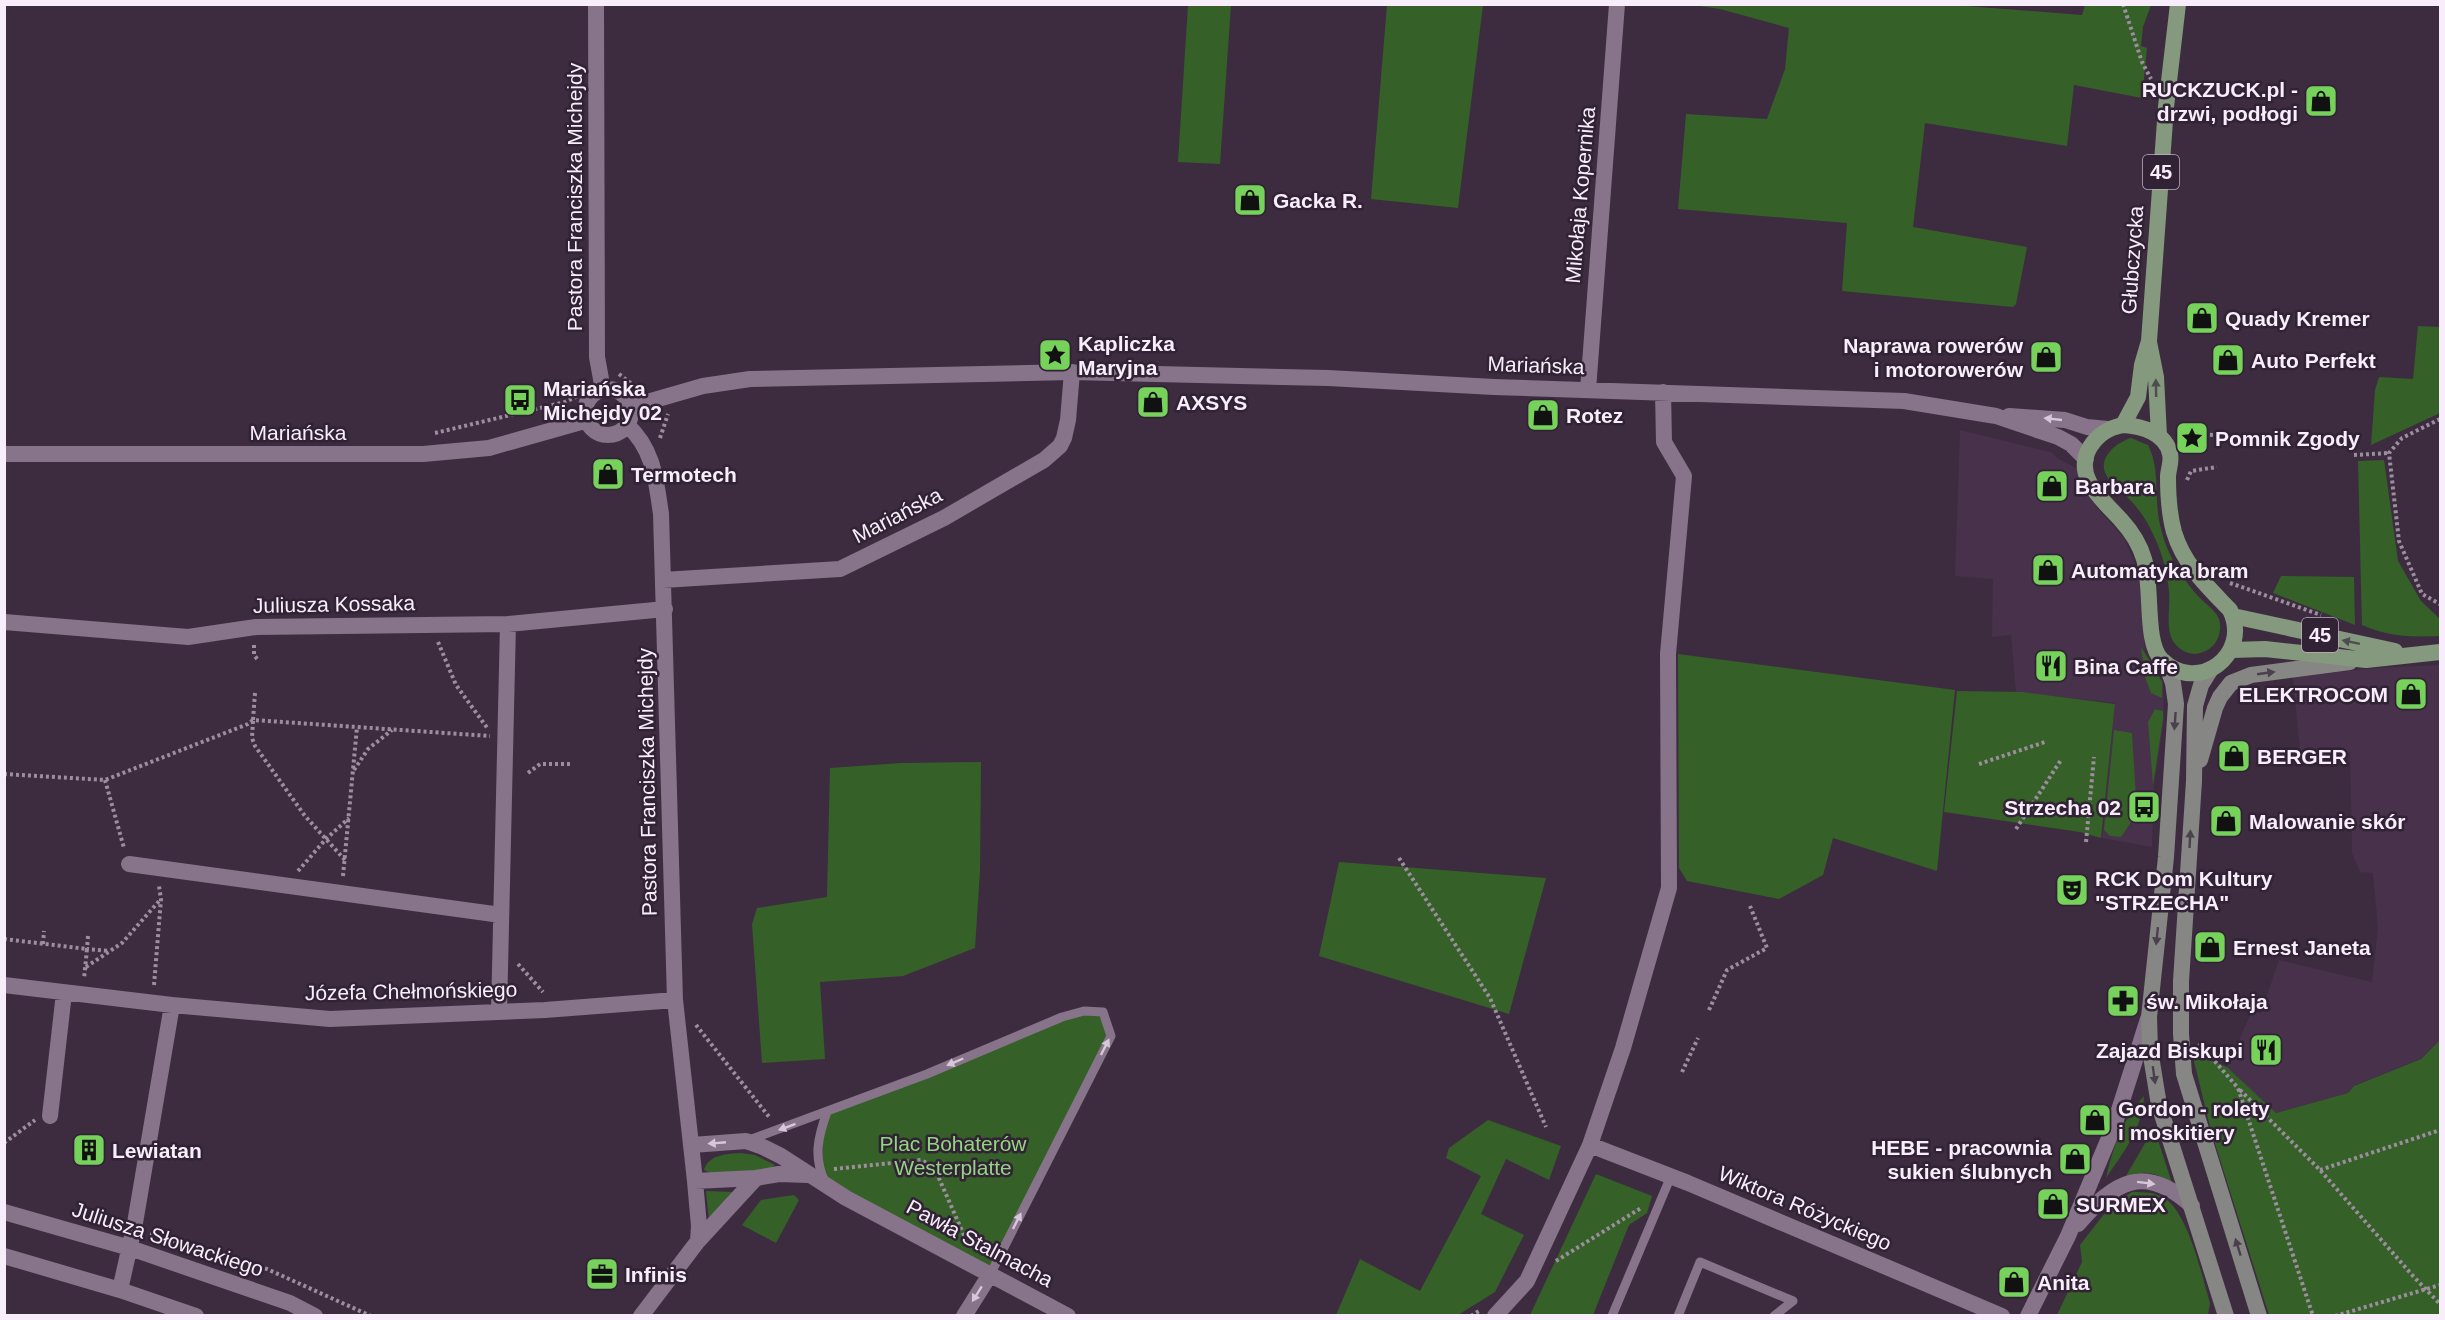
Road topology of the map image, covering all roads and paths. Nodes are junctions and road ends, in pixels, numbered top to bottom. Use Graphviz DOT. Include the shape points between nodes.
graph roads {
  1 [pos="596,4"];
  2 [pos="1617,4"];
  3 [pos="2123,4"];
  4 [pos="2178,4"];
  5 [pos="2166,108"];
  6 [pos="2149,341"];
  7 [pos="1072,372"];
  8 [pos="589,378"];
  9 [pos="603,390"];
  10 [pos="1587,390"];
  11 [pos="1663,392"];
  12 [pos="630,407"];
  13 [pos="671,412"];
  14 [pos="1996,416"];
  15 [pos="2440,419"];
  16 [pos="588,420"];
  17 [pos="627,425"];
  18 [pos="2115,427"];
  19 [pos="2166,434"];
  20 [pos="428,435"];
  21 [pos="2215,435"];
  22 [pos="660,443"];
  23 [pos="2389,453"];
  24 [pos="4,454"];
  25 [pos="2354,455"];
  26 [pos="2086,459"];
  27 [pos="2217,467"];
  28 [pos="2184,488"];
  29 [pos="663,580"];
  30 [pos="2222,580"];
  31 [pos="2267,594"];
  32 [pos="2440,604"];
  33 [pos="665,609"];
  34 [pos="2233,616"];
  35 [pos="4,622"];
  36 [pos="508,624"];
  37 [pos="431,625"];
  38 [pos="2232,650"];
  39 [pos="2440,652"];
  40 [pos="2408,654"];
  41 [pos="2366,660"];
  42 [pos="2166,664"];
  43 [pos="2211,669"];
  44 [pos="4,688"];
  45 [pos="255,693"];
  46 [pos="4,698"];
  47 [pos="253,720"];
  48 [pos="357,727"];
  49 [pos="393,730"];
  50 [pos="2045,742"];
  51 [pos="2094,758"];
  52 [pos="2061,760"];
  53 [pos="571,764"];
  54 [pos="1979,764"];
  55 [pos="354,770"];
  56 [pos="528,773"];
  57 [pos="4,774"];
  58 [pos="105,780"];
  59 [pos="2194,781"];
  60 [pos="350,817"];
  61 [pos="2016,829"];
  62 [pos="326,839"];
  63 [pos="2086,842"];
  64 [pos="1399,858"];
  65 [pos="345,860"];
  66 [pos="129,864"];
  67 [pos="155,868"];
  68 [pos="288,886"];
  69 [pos="341,893"];
  70 [pos="161,899"];
  71 [pos="1750,906"];
  72 [pos="501,915"];
  73 [pos="44,931"];
  74 [pos="88,936"];
  75 [pos="4,939"];
  76 [pos="500,943"];
  77 [pos="43,944"];
  78 [pos="87,949"];
  79 [pos="110,951"];
  80 [pos="86,967"];
  81 [pos="4,985"];
  82 [pos="64,993"];
  83 [pos="82,995"];
  84 [pos="675,1000"];
  85 [pos="154,1001"];
  86 [pos="172,1005"];
  87 [pos="545,1010"];
  88 [pos="1709,1010"];
  89 [pos="499,1012"];
  90 [pos="2149,1017"];
  91 [pos="692,1020"];
  92 [pos="1698,1038"];
  93 [pos="2198,1041"];
  94 [pos="1682,1072"];
  95 [pos="2238,1088"];
  96 [pos="50,1112"];
  97 [pos="827,1112"];
  98 [pos="1546,1127"];
  99 [pos="779,1130"];
  100 [pos="2440,1130"];
  101 [pos="746,1141"];
  102 [pos="4,1143"];
  103 [pos="1590,1145"];
  104 [pos="692,1146"];
  105 [pos="830,1169"];
  106 [pos="2320,1170"];
  107 [pos="808,1175"];
  108 [pos="1671,1176"];
  109 [pos="756,1178"];
  110 [pos="695,1181"];
  111 [pos="829,1189"];
  112 [pos="1662,1195"];
  113 [pos="2192,1206"];
  114 [pos="4,1212"];
  115 [pos="2068,1236"];
  116 [pos="698,1241"];
  117 [pos="969,1245"];
  118 [pos="130,1248"];
  119 [pos="4,1256"];
  120 [pos="1553,1263"];
  121 [pos="991,1273"];
  122 [pos="2440,1285"];
  123 [pos="2426,1289"];
  124 [pos="120,1290"];
  125 [pos="2440,1304"];
  126 [pos="1488,1313"];
  127 [pos="196,1316"];
  128 [pos="315,1316"];
  129 [pos="641,1316"];
  130 [pos="964,1316"];
  131 [pos="1068,1316"];
  132 [pos="1471,1316"];
  133 [pos="1612,1316"];
  134 [pos="1678,1316"];
  135 [pos="1774,1316"];
  136 [pos="2002,1316"];
  137 [pos="2028,1316"];
  138 [pos="2226,1316"];
  139 [pos="2259,1316"];
  140 [pos="2313,1316"];
  141 [pos="2335,1316"];
  1 -- 9 [label="street, Pastora Franciszka Michejdy" via="597,357"];
  2 -- 10 [label="street, Mikołaja Kopernika"];
  3 -- 5 [label="path" via="2142,62"];
  4 -- 5 [label="main road, Głubczycka / 45"];
  5 -- 6 [label="main road, Głubczycka / 45"];
  6 -- 18 [label="main road, Głubczycka / 45" via="2138,397"];
  19 -- 6 [label="main road, Głubczycka / 45, one-way"];
  7 -- 10 [label="street, Mariańska" via="1351,378"];
  7 -- 12 [label="street, Mariańska" via="734,380"];
  7 -- 29 [label="street, Mariańska" via="1068,420 1060,446 1044,460 944,518 840,569"];
  8 -- 20 [label="path" via="576,397 565,402"];
  9 -- 12 [label="street" via="622,394"];
  9 -- 16 [label="street" via="589,400"];
  10 -- 11 [label="street, Mariańska"];
  11 -- 14 [label="street, Mariańska" via="1904,401"];
  11 -- 103 [label="street" via="1664,442 1684,476 1668,654 1669,888 1623,1048"];
  12 -- 17 [label="street"];
  13 -- 22 [label="path" via="666,415"];
  18 -- 14 [label="street, Mariańska, one-way"];
  14 -- 26 [label="street, Mariańska" via="2058,437"];
  15 -- 23 [label="path" via="2402,438"];
  16 -- 17 [label="street" via="594,429 608,434"];
  16 -- 24 [label="street, Mariańska" via="489,448 423,454"];
  17 -- 29 [label="street, Pastora Franciszka Michejdy" via="641,440 653,466 661,514"];
  18 -- 19 [label="main road"];
  18 -- 26 [label="main road, 45" via="2096,438"];
  19 -- 21 [label="path"];
  19 -- 34 [label="main road, 45" via="2170,455 2168,501 2174,533 2197,577"];
  23 -- 25 [label="path"];
  23 -- 32 [label="path" via="2399,541 2422,594"];
  26 -- 42 [label="main road" via="2093,489 2123,521 2144,558 2150,585 2152,645"];
  27 -- 28 [label="path" via="2191,471"];
  29 -- 33 [label="street, Pastora Franciszka Michejdy"];
  30 -- 31 [label="path"];
  33 -- 36 [label="street, Juliusza Kossaka"];
  33 -- 84 [label="street, Pastora Franciszka Michejdy"];
  34 -- 38 [label="main road"];
  40 -- 34 [label="main road, 45, one-way"];
  35 -- 37 [label="street, Juliusza Kossaka" via="188,637 256,627"];
  36 -- 37 [label="street, Juliusza Kossaka"];
  36 -- 72 [label="street"];
  37 -- 49 [label="path" via="456,685 493,737"];
  38 -- 41 [label="main road, 45" via="2265,649"];
  38 -- 43 [label="main road"];
  39 -- 40 [label="main road, 45"];
  40 -- 41 [label="main road, 45"];
  59 -- 41 [label="main road, one-way" via="2215,708 2231,683 2251,675"];
  42 -- 43 [label="main road" via="2184,672"];
  42 -- 90 [label="main road, one-way" via="2176,704 2166,857"];
  43 -- 59 [label="main road" via="2195,706"];
  44 -- 46 [label="path"];
  45 -- 47 [label="path"];
  47 -- 48 [label="path"];
  47 -- 58 [label="path"];
  47 -- 62 [label="path" via="255,746"];
  48 -- 49 [label="path"];
  48 -- 55 [label="path"];
  49 -- 55 [label="path" via="368,749"];
  50 -- 54 [label="path"];
  51 -- 63 [label="path"];
  52 -- 61 [label="path"];
  53 -- 56 [label="path" via="540,764"];
  55 -- 60 [label="path"];
  57 -- 58 [label="path"];
  58 -- 66 [label="path"];
  139 -- 59 [label="main road, one-way" via="2184,1074 2181,981"];
  60 -- 62 [label="path"];
  60 -- 65 [label="path"];
  62 -- 65 [label="path"];
  62 -- 68 [label="path"];
  64 -- 98 [label="path" via="1490,998"];
  65 -- 69 [label="path"];
  66 -- 67 [label="street"];
  67 -- 68 [label="street"];
  67 -- 70 [label="path"];
  68 -- 69 [label="street"];
  69 -- 72 [label="street"];
  70 -- 79 [label="path"];
  70 -- 85 [label="path"];
  71 -- 88 [label="path" via="1767,948 1727,970"];
  72 -- 76 [label="street"];
  73 -- 77 [label="path"];
  74 -- 78 [label="path"];
  75 -- 77 [label="path"];
  76 -- 87 [label="path" via="543,992"];
  76 -- 89 [label="street"];
  77 -- 78 [label="path"];
  78 -- 79 [label="path"];
  78 -- 80 [label="path"];
  79 -- 80 [label="path"];
  80 -- 83 [label="path"];
  81 -- 82 [label="street, Józefa Chełmońskiego"];
  82 -- 83 [label="street, Józefa Chełmońskiego"];
  82 -- 96 [label="street"];
  83 -- 85 [label="street, Józefa Chełmońskiego"];
  84 -- 87 [label="street, Józefa Chełmońskiego"];
  84 -- 104 [label="street, Pastora Franciszka Michejdy"];
  85 -- 86 [label="street, Józefa Chełmońskiego"];
  86 -- 89 [label="street, Józefa Chełmońskiego" via="330,1019"];
  86 -- 118 [label="street"];
  87 -- 89 [label="street, Józefa Chełmońskiego"];
  90 -- 113 [label="main road, one-way" via="2155,1089"];
  90 -- 115 [label="street" via="2114,1126"];
  91 -- 99 [label="path"];
  92 -- 94 [label="path"];
  93 -- 95 [label="path"];
  95 -- 106 [label="path"];
  95 -- 140 [label="path"];
  96 -- 102 [label="path"];
  97 -- 99 [label="lane, one-way"];
  97 -- 111 [label="lane" via="817,1155"];
  121 -- 97 [label="lane, one-way" via="1111,1036 1103,1012 1084,1011 1062,1017"];
  99 -- 101 [label="lane"];
  100 -- 106 [label="path"];
  101 -- 104 [label="street, Pawła Stalmacha, one-way"];
  101 -- 107 [label="street, Pawła Stalmacha" via="780,1156"];
  103 -- 108 [label="street, Wiktora Różyckiego"];
  103 -- 126 [label="street" via="1527,1281"];
  104 -- 110 [label="street, Pastora Franciszka Michejdy"];
  105 -- 117 [label="path" via="921,1160 934,1167"];
  106 -- 123 [label="path"];
  107 -- 109 [label="street"];
  107 -- 111 [label="street, Pawła Stalmacha"];
  108 -- 112 [label="lane"];
  108 -- 136 [label="street, Wiktora Różyckiego"];
  109 -- 110 [label="street"];
  109 -- 116 [label="street"];
  110 -- 116 [label="street, Pastora Franciszka Michejdy"];
  111 -- 121 [label="street, Pawła Stalmacha"];
  112 -- 120 [label="path"];
  112 -- 133 [label="lane"];
  115 -- 113 [label="street, one-way" via="2100,1199 2129,1183 2156,1184"];
  113 -- 138 [label="main road"];
  114 -- 118 [label="street, Juliusza Słowackiego"];
  115 -- 137 [label="street"];
  116 -- 129 [label="street"];
  118 -- 124 [label="street"];
  118 -- 128 [label="street, Juliusza Słowackiego" via="290,1303"];
  119 -- 124 [label="street"];
  121 -- 130 [label="street, one-way"];
  121 -- 131 [label="street, Pawła Stalmacha"];
  122 -- 123 [label="path"];
  123 -- 125 [label="path"];
  123 -- 141 [label="path"];
  124 -- 127 [label="street"];
  126 -- 132 [label="path"];
  134 -- 135 [label="lane" via="1700,1262 1793,1300"];
}
